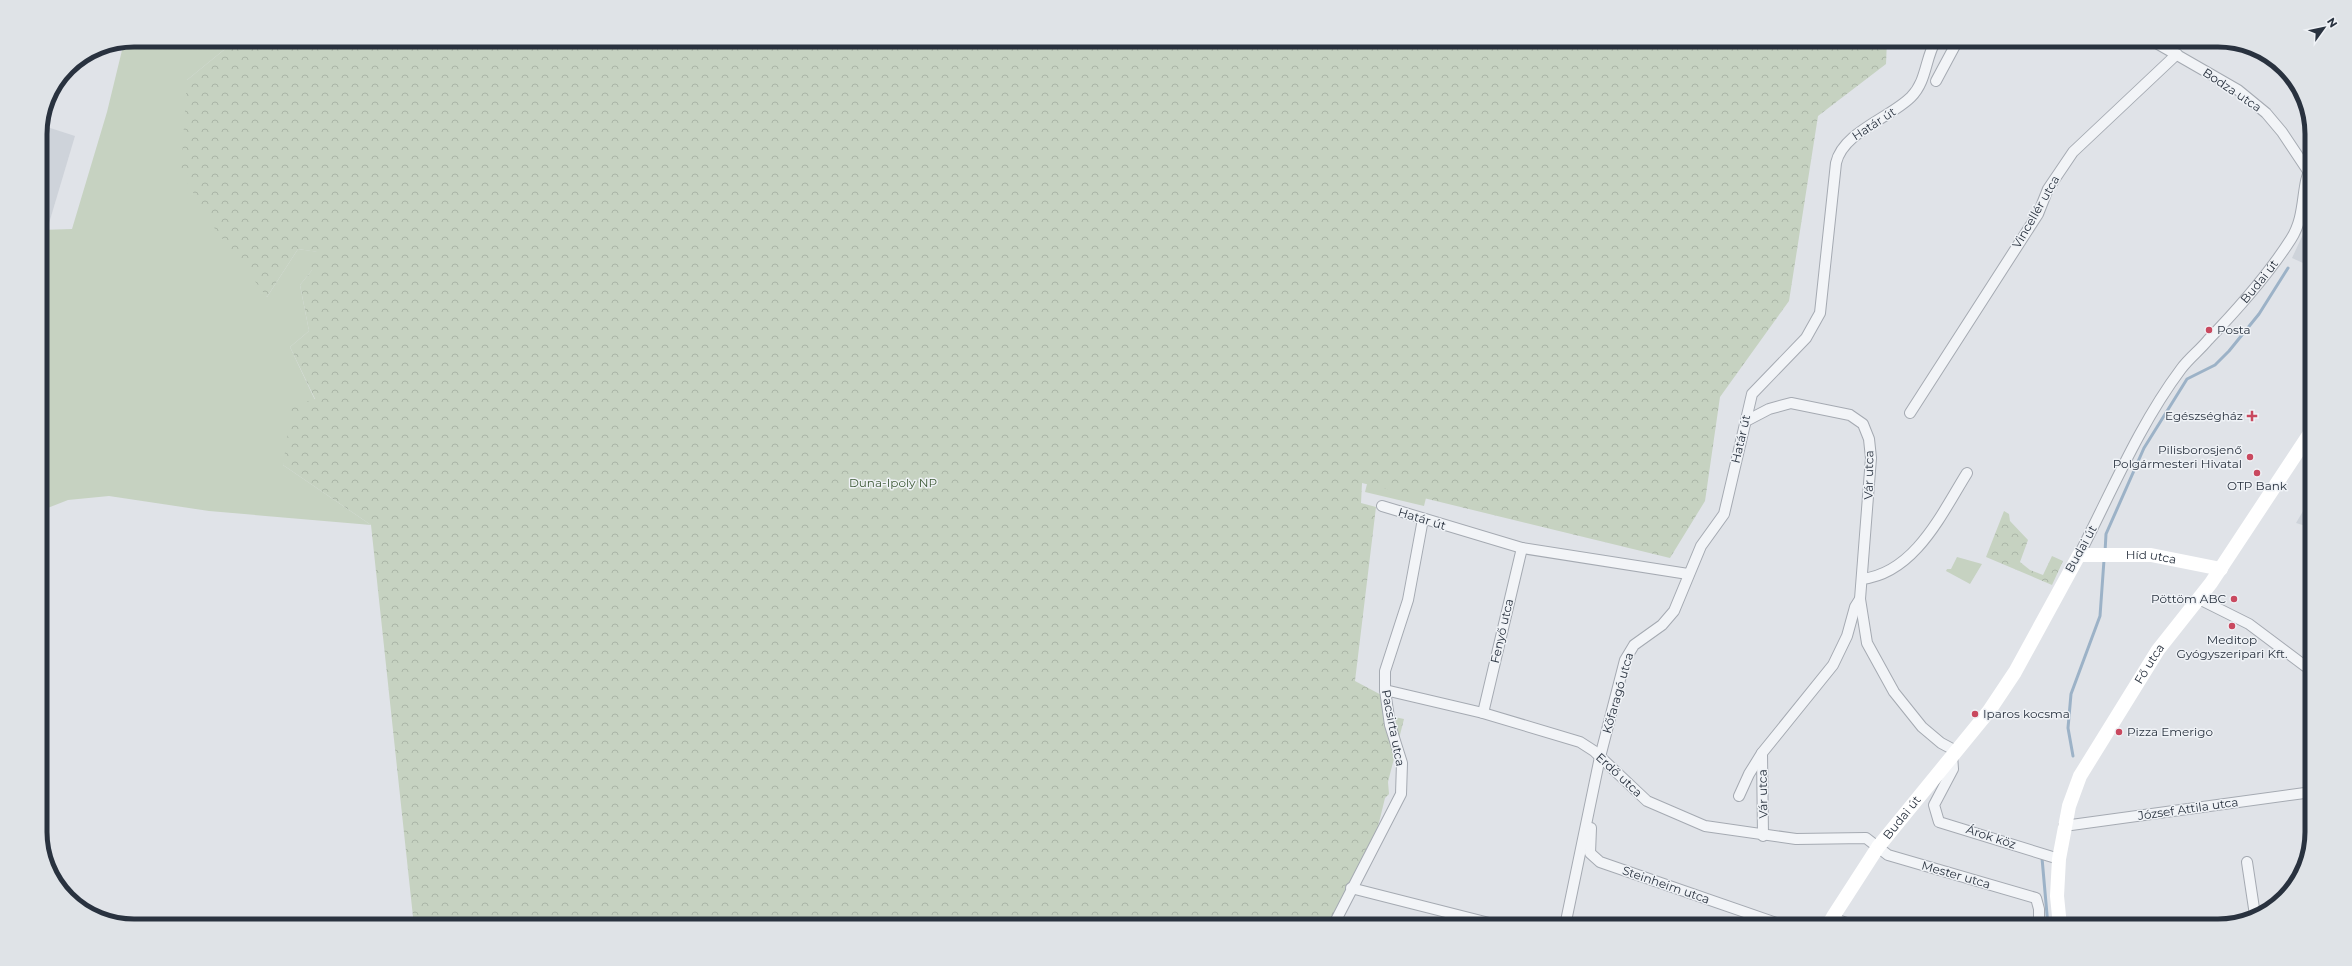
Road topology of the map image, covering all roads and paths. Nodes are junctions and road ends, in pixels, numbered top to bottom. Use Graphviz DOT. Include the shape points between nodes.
graph roads {
  1 [pos="1933,47"];
  2 [pos="1954,47"];
  3 [pos="2165,47"];
  4 [pos="2177,54"];
  5 [pos="1936,81"];
  6 [pos="2305,162"];
  7 [pos="2305,197"];
  8 [pos="1910,413"];
  9 [pos="1746,421"];
  10 [pos="2305,441"];
  11 [pos="1968,472"];
  12 [pos="1382,506"];
  13 [pos="1424,519"];
  14 [pos="1522,548"];
  15 [pos="2079,555"];
  16 [pos="2221,569"];
  17 [pos="1688,574"];
  18 [pos="1862,579"];
  19 [pos="1860,599"];
  20 [pos="2199,599"];
  21 [pos="2305,666"];
  22 [pos="1385,690"];
  23 [pos="1483,713"];
  24 [pos="1762,753"];
  25 [pos="1954,753"];
  26 [pos="1600,757"];
  27 [pos="2305,793"];
  28 [pos="1739,796"];
  29 [pos="1588,812"];
  30 [pos="2064,826"];
  31 [pos="1763,836"];
  32 [pos="1878,847"];
  33 [pos="2059,859"];
  34 [pos="2247,862"];
  35 [pos="1351,888"];
  36 [pos="2254,911"];
  37 [pos="1336,919"];
  38 [pos="1473,919"];
  39 [pos="1566,919"];
  40 [pos="1765,919"];
  41 [pos="1831,919"];
  42 [pos="2039,919"];
  43 [pos="2059,919"];
  1 -- 9 [label="street, Határ út" via="1921,82 1912,96 1890,114 1849,140 1840,150 1836,163 1820,313 1806,338 1754,392"];
  2 -- 5 [label="street"];
  3 -- 4 [label="street, Bodza utca"];
  4 -- 6 [label="street, Bodza utca" via="2238,90 2266,113"];
  4 -- 8 [label="street, Vincellér utca" via="2074,152 2048,189 2038,214"];
  7 -- 15 [label="street, Budai út" via="2302,214 2291,238 2245,298 2182,367 2157,403"];
  9 -- 17 [label="street, Határ út" via="1725,510 1701,546"];
  9 -- 18 [label="street, Vár utca" via="1769,409 1791,402 1850,415 1863,424 1869,439 1871,458"];
  10 -- 16 [label="street, Fő utca"];
  11 -- 18 [label="street" via="1927,538 1915,552 1878,577"];
  12 -- 13 [label="street, Határ út"];
  13 -- 14 [label="street, Határ út"];
  13 -- 22 [label="street, Pacsirta utca" via="1408,600 1385,671"];
  14 -- 17 [label="street, Határ út"];
  14 -- 23 [label="street, Fenyő utca"];
  15 -- 16 [label="street, Híd utca" via="2151,555"];
  15 -- 25 [label="street, Budai út" via="2015,672 1989,711"];
  16 -- 20 [label="street, Fő utca"];
  17 -- 26 [label="street, Kőfaragó utca" via="1669,619 1637,641 1626,657"];
  18 -- 19 [label="street, Vár utca"];
  19 -- 24 [label="street, Vár utca" via="1855,607 1847,636 1832,665"];
  19 -- 25 [label="street" via="1867,644 1894,692 1922,727"];
  20 -- 21 [label="street" via="2249,624"];
  20 -- 30 [label="street, Fő utca" via="2158,650 2080,776"];
  22 -- 23 [label="street, Erdő utca"];
  22 -- 35 [label="street, Pacsirta utca" via="1390,725 1402,763 1401,794"];
  23 -- 26 [label="street, Erdő utca" via="1577,740"];
  24 -- 28 [label="street, Vár utca"];
  24 -- 31 [label="street, Vár utca"];
  25 -- 32 [label="street, Budai út"];
  25 -- 33 [label="street, Árok köz" via="1953,769 1934,805 1939,822 1979,832"];
  26 -- 29 [label="street, Kőfaragó utca"];
  26 -- 31 [label="street, Erdő utca" via="1647,801 1705,826"];
  27 -- 30 [label="street, József Attila utca"];
  29 -- 39 [label="street, Kőfaragó utca"];
  29 -- 40 [label="street, Steinheim utca" via="1592,823 1590,853 1600,862"];
  30 -- 33 [label="street, Fő utca"];
  31 -- 32 [label="street, Erdő utca" via="1796,839 1866,838"];
  32 -- 41 [label="street, Budai út"];
  32 -- 42 [label="street, Mester utca" via="1888,855 2036,898"];
  33 -- 43 [label="street, Fő utca" via="2057,896"];
  34 -- 36 [label="street"];
  35 -- 37 [label="street, Pacsirta utca"];
  35 -- 38 [label="street"];
}
